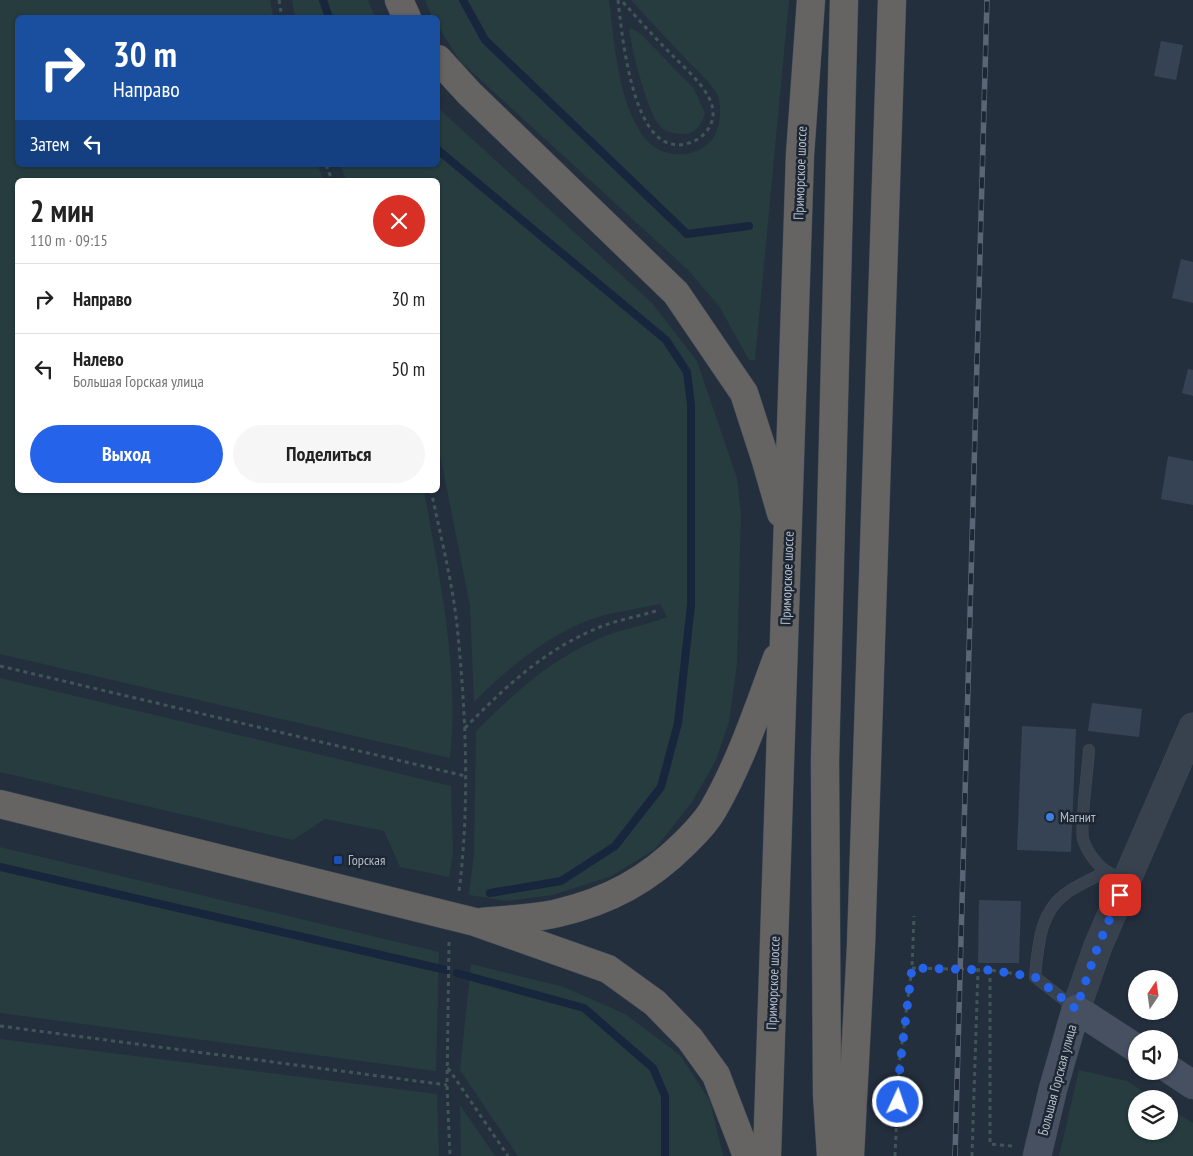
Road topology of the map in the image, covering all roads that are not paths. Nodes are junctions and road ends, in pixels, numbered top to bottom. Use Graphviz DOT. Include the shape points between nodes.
graph roads {
  1 [pos="399,0"];
  2 [pos="811,0"];
  3 [pos="844,0"];
  4 [pos="892,0"];
  5 [pos="406,15"];
  6 [pos="440,61"];
  7 [pos="788,542"];
  8 [pos="785,635"];
  9 [pos="1193,728"];
  10 [pos="1089,750"];
  11 [pos="0,804"];
  12 [pos="1116,876"];
  13 [pos="475,922"];
  14 [pos="1076,1009"];
  15 [pos="1128,1043"];
  16 [pos="1178,1075"];
  17 [pos="1193,1085"];
  18 [pos="1026,1151"];
  19 [pos="747,1156"];
  20 [pos="767,1156"];
  21 [pos="831,1156"];
  22 [pos="850,1156"];
  1 -- 5 [label="highway"];
  2 -- 7 [label="highway, Приморское шоссе" via="800,155"];
  3 -- 21 [label="highway" via="825,761 827,1094"];
  4 -- 22 [label="highway" via="861,945"];
  6 -- 7 [label="highway" via="676,293 744,392"];
  7 -- 8 [label="highway, Приморское шоссе"];
  8 -- 13 [label="highway" via="746,742 714,810 674,854 622,891 557,913"];
  8 -- 20 [label="highway, Приморское шоссе"];
  9 -- 12 [label="street, Большая Горская улица"];
  10 -- 12 [label="lane" via="1082,837 1090,853"];
  11 -- 13 [label="highway"];
  12 -- 14 [label="street, Большая Горская улица" via="1098,946"];
  12 -- 14 [label="lane" via="1066,893 1049,912 1038,938 1035,977"];
  13 -- 19 [label="highway" via="608,969 655,1003 690,1038 716,1075"];
  14 -- 15 [label="main road"];
  14 -- 18 [label="main road, Большая Горская улица" via="1053,1089"];
  16 -- 17 [label="main road"];
}
